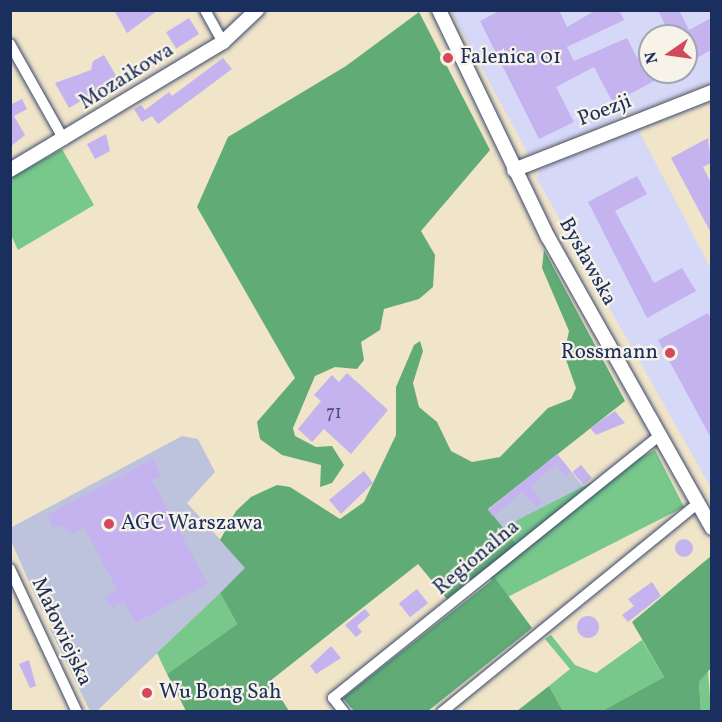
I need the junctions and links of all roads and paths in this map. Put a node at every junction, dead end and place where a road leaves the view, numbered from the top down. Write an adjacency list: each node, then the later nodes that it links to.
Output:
1 (205, 10): 4 (street)
2 (257, 10): 4 (street, Mozaikowa)
3 (439, 10): 9 (street, Bysławska)
4 (223, 42): 7 (street, Mozaikowa)
5 (10, 44): 7 (street)
6 (711, 92): 9 (street, Poezji)
7 (64, 140): 8 (street, Mozaikowa)
8 (10, 170)
9 (514, 170): 10 (street, Bysławska)
10 (659, 436): 11 (street, Bysławska); 15 (street, Regionalna)
11 (697, 504): 12 (street, Bysławska); 16 (street)
12 (711, 528)
13 (10, 569): 14 (street, Małowiejska)
14 (77, 711)
15 (344, 711)
16 (442, 711)

